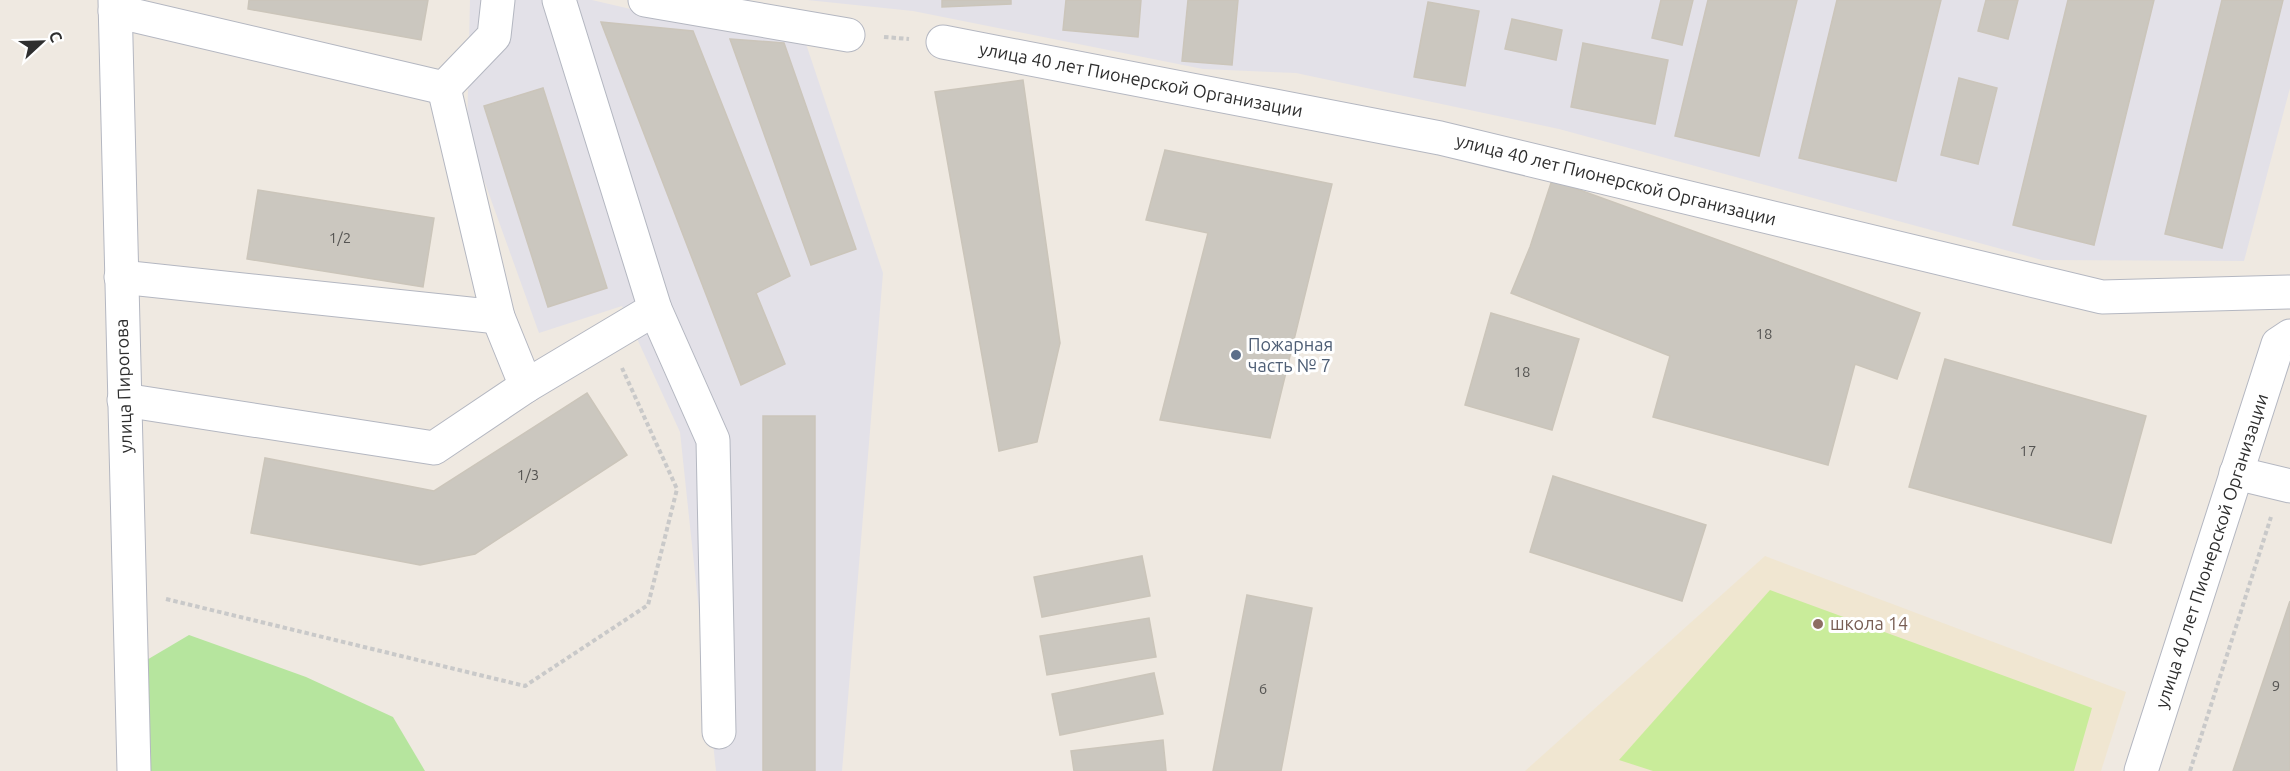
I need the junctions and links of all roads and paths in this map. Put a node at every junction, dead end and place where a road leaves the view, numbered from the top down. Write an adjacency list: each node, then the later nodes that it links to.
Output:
1 (498, 0): 7 (street)
2 (559, 0): 10 (street)
3 (645, 0): 5 (street)
4 (115, 5): 7 (street); 8 (street, улица Пирогова)
5 (848, 35): 6 (path)
6 (943, 42): 9 (street, улица 40 лет Пионерской Организации)
7 (444, 87): 11 (street)
8 (121, 277): 11 (street); 15 (street, улица Пирогова)
9 (2290, 292)
10 (655, 309): 13 (street); 19 (street)
11 (498, 317): 14 (street)
12 (2290, 336): 16 (street, улица 40 лет Пионерской Организации)
13 (608, 338): 14 (street); 18 (path)
14 (526, 386): 15 (street)
15 (124, 400): 18 (street, улица Пирогова)
16 (2236, 473): 17 (street); 21 (street, улица 40 лет Пионерской Организации)
17 (2286, 485): 22 (path)
18 (129, 590): 20 (street, улица Пирогова)
19 (719, 732)
20 (134, 771)
21 (2141, 771)
22 (2190, 771)

